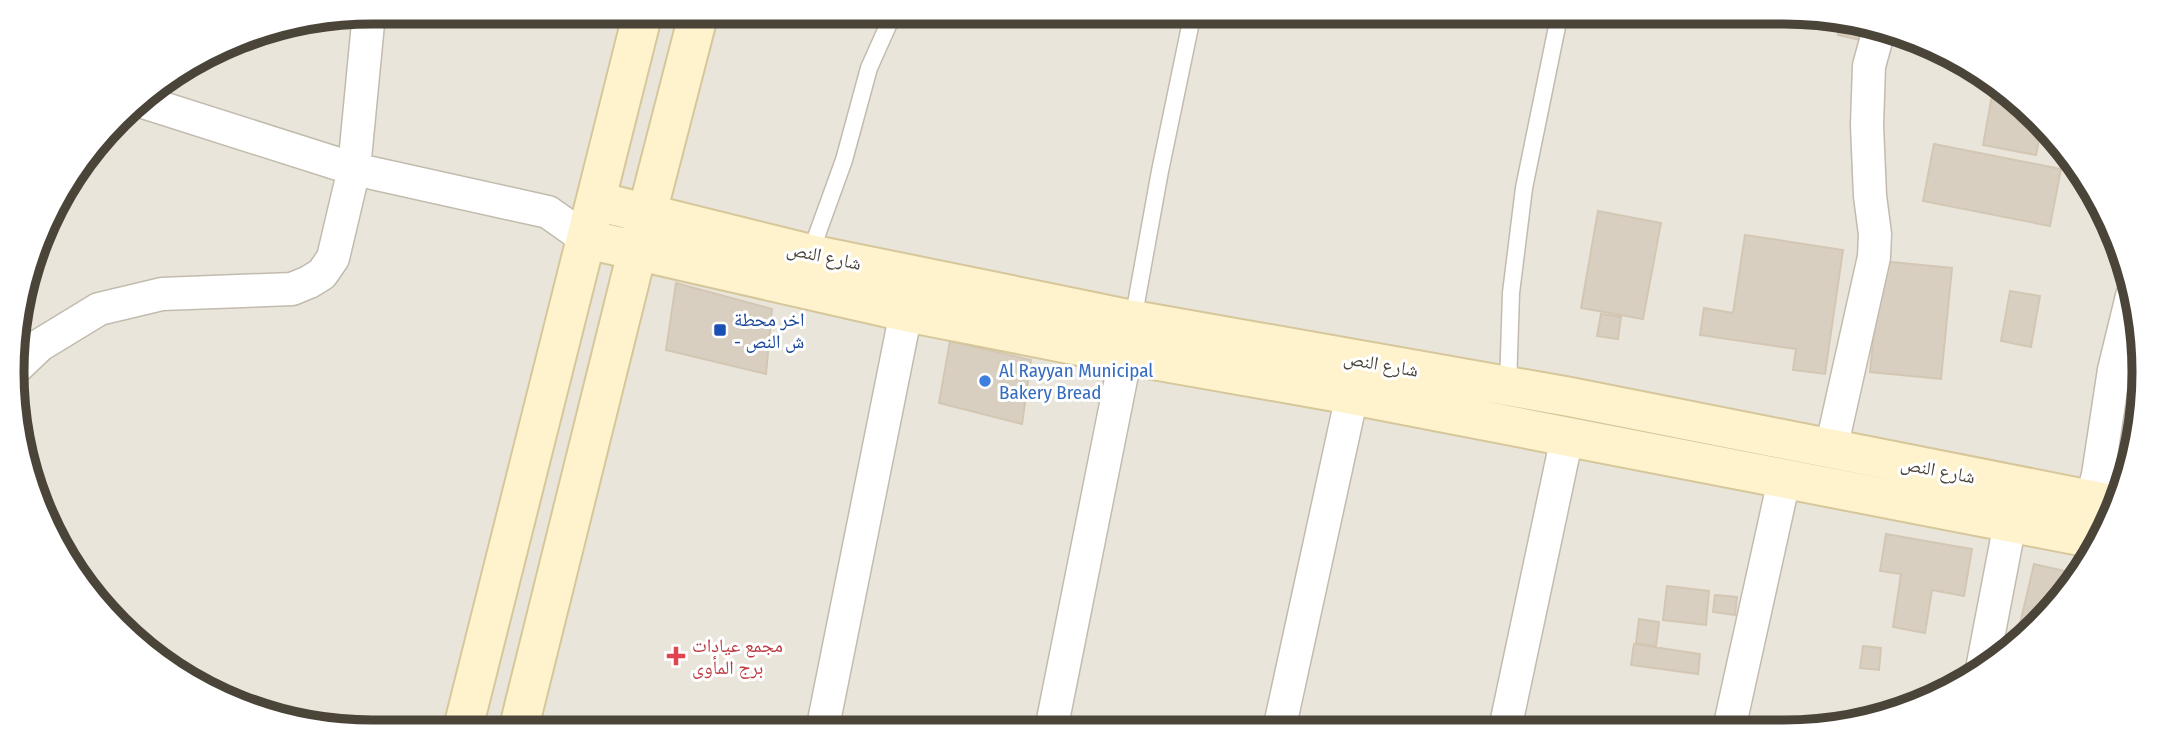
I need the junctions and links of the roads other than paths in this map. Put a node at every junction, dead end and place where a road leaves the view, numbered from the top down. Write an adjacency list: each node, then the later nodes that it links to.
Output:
1 (368, 24): 9 (street)
2 (640, 24): 10 (main road)
3 (696, 24): 12 (main road)
4 (889, 24): 15 (lane)
5 (1191, 24): 18 (lane)
6 (1558, 24): 20 (lane)
7 (1877, 37): 23 (street)
8 (151, 104): 9 (street)
9 (355, 169): 11 (street); 19 (street)
10 (596, 201): 11 (street); 12 (main road, شارع النص); 13 (main road)
11 (548, 212): 13 (street)
12 (647, 214): 14 (main road); 15 (main road, شارع النص)
13 (586, 239): 14 (main road, شارع النص); 29 (main road)
14 (637, 252): 16 (main road, شارع النص); 30 (main road)
15 (810, 254): 18 (main road, شارع النص)
16 (906, 312): 18 (main road, شارع النص); 31 (street)
17 (2128, 314): 25 (street)
18 (1129, 337): 20 (main road, شارع النص); 21 (main road, شارع النص); 32 (street)
19 (25, 360)
20 (1508, 386): 23 (main road, شارع النص)
21 (1352, 395): 22 (main road, شارع النص); 33 (street)
22 (1567, 437): 24 (main road, شارع النص); 34 (street)
23 (1831, 449): 25 (main road, شارع النص)
24 (1784, 480): 26 (main road, شارع النص); 35 (street)
25 (2104, 503)
26 (2010, 523): 27 (main road, شارع النص); 28 (street)
27 (2090, 538)
28 (1984, 657)
29 (465, 720)
30 (521, 720)
31 (824, 720)
32 (1053, 720)
33 (1281, 720)
34 (1506, 720)
35 (1731, 720)

